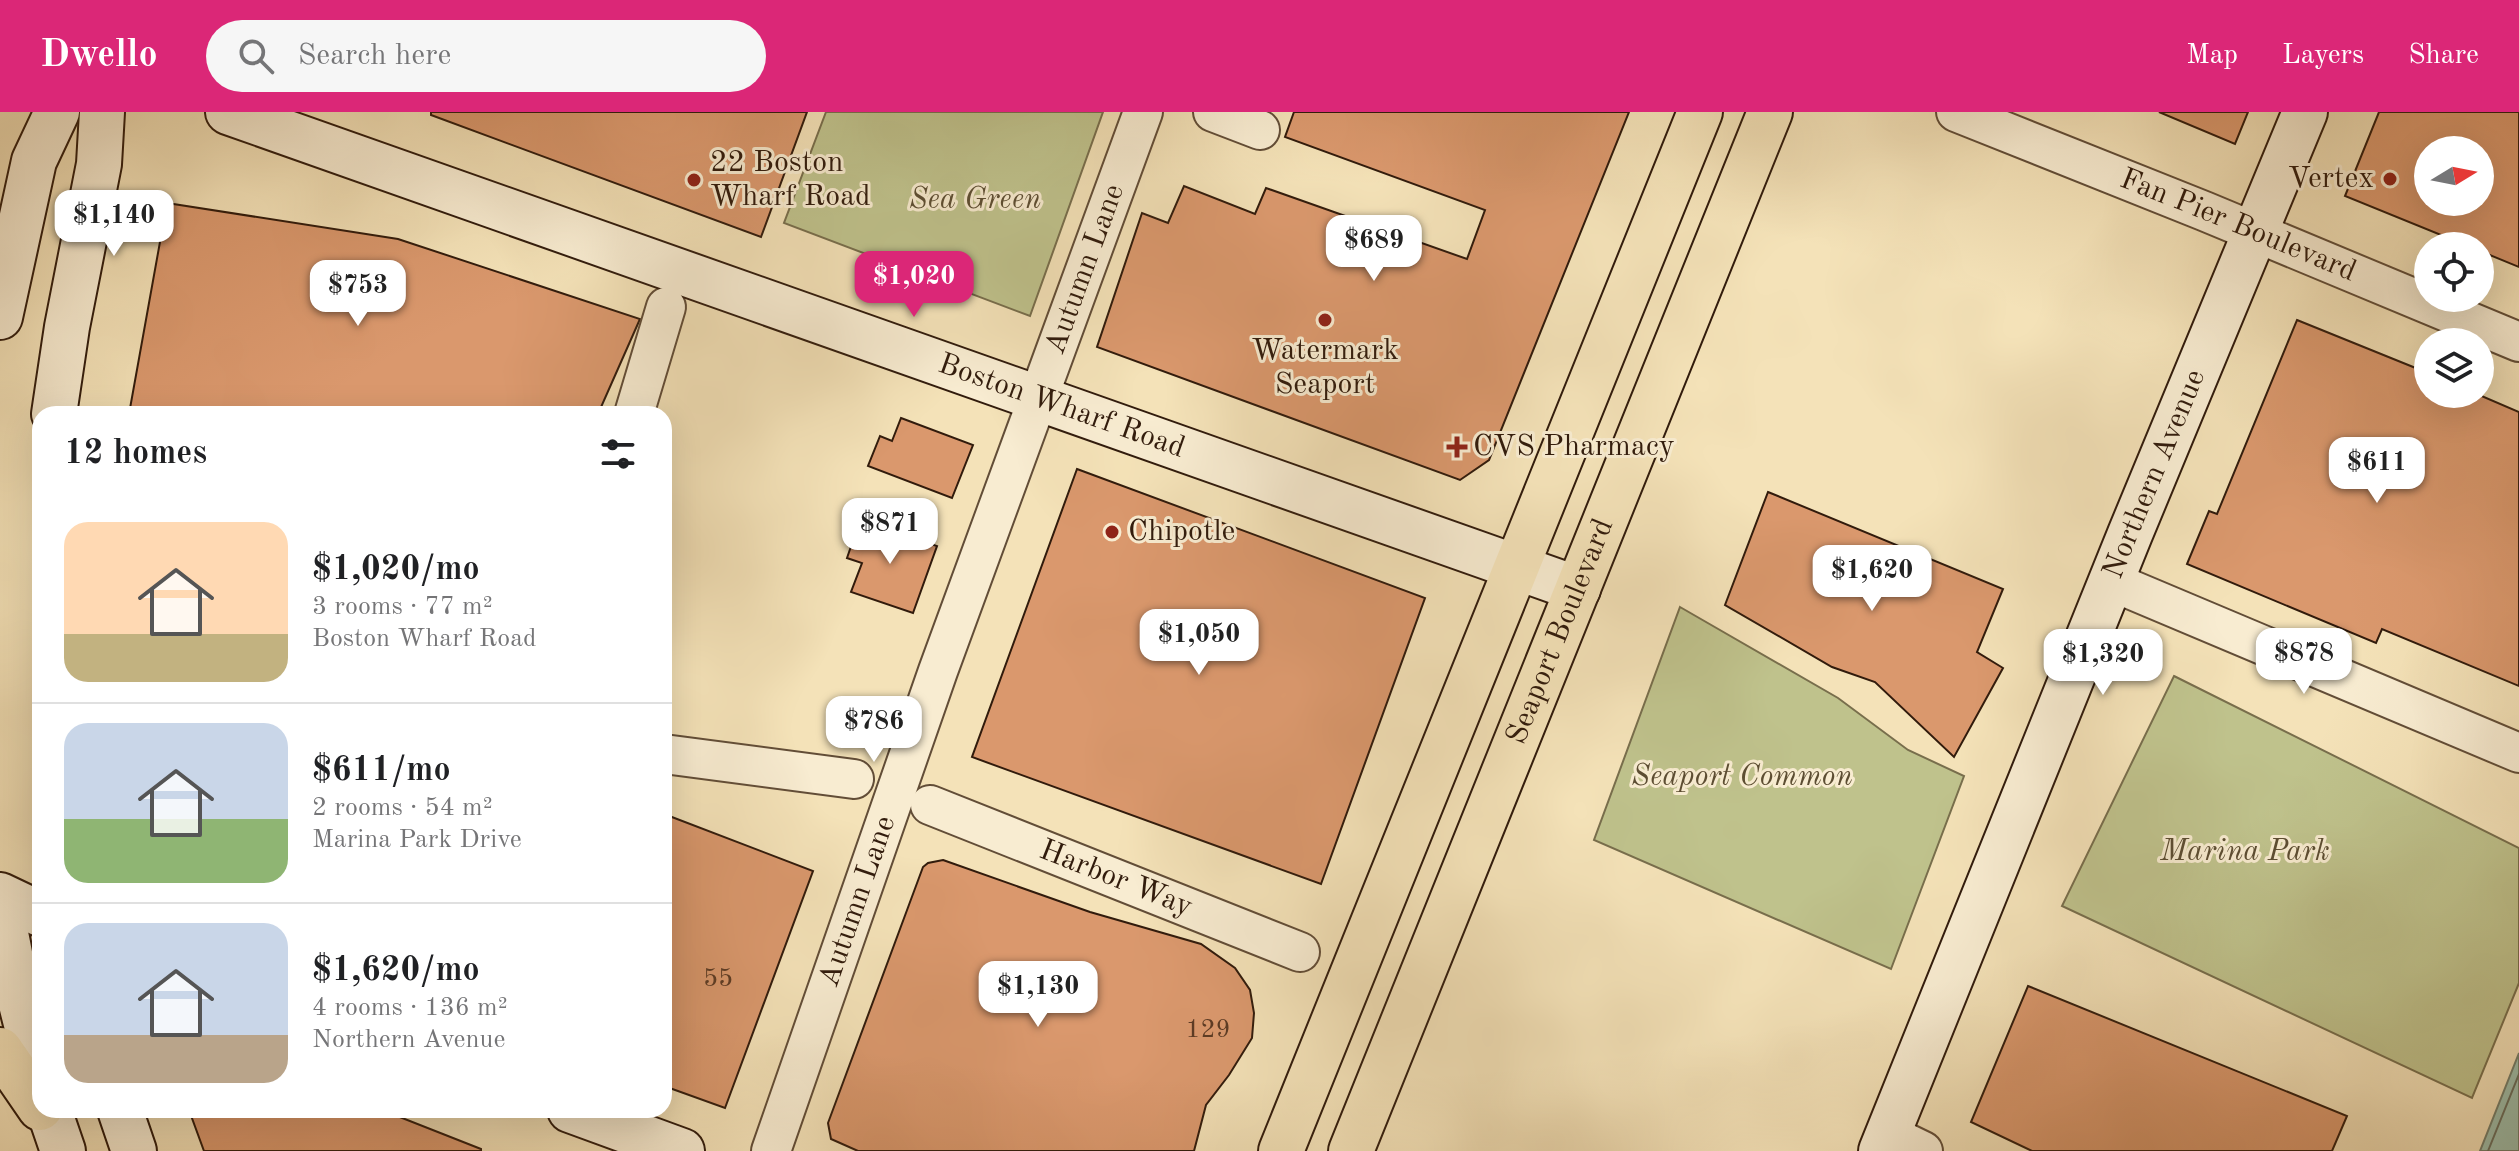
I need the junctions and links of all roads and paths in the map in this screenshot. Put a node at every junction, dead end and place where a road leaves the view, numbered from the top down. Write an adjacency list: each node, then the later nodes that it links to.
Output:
1 (57, 112): 13 (street)
2 (102, 112): 16 (street)
3 (228, 112): 15 (street, Boston Wharf Road)
4 (1143, 112): 15 (street, Autumn Lane)
5 (1213, 112): 10 (street)
6 (1700, 112): 18 (main road)
7 (1770, 112): 20 (main road, Seaport Boulevard)
8 (1956, 112): 11 (street, Fan Pier Boulevard)
9 (2305, 112): 11 (street, Northern Avenue)
10 (1260, 130)
11 (2255, 233): 14 (street, Fan Pier Boulevard); 19 (street, Northern Avenue)
12 (666, 307): 17 (street)
13 (0, 317)
14 (2519, 342)
15 (1037, 398): 18 (street, Boston Wharf Road); 37 (street, Autumn Lane)
16 (55, 406)
17 (636, 406)
18 (1516, 567): 20 (street, Boston Wharf Road); 38 (main road)
19 (2113, 582): 21 (street); 34 (street, Northern Avenue)
20 (1578, 589): 39 (main road, Seaport Boulevard)
21 (2519, 753)
22 (672, 755): 23 (street)
23 (854, 779)
24 (930, 805): 28 (street, Harbor Way)
25 (0, 895): 27 (street)
26 (0, 903): 29 (street)
27 (32, 910)
28 (1300, 952)
29 (32, 1047)
30 (0, 1050): 31 (main road)
31 (32, 1096)
32 (123, 1118): 35 (street)
33 (592, 1118): 36 (street)
34 (1897, 1145)
35 (134, 1151)
36 (682, 1151)
37 (771, 1151)
38 (1281, 1151)
39 (1351, 1151)

